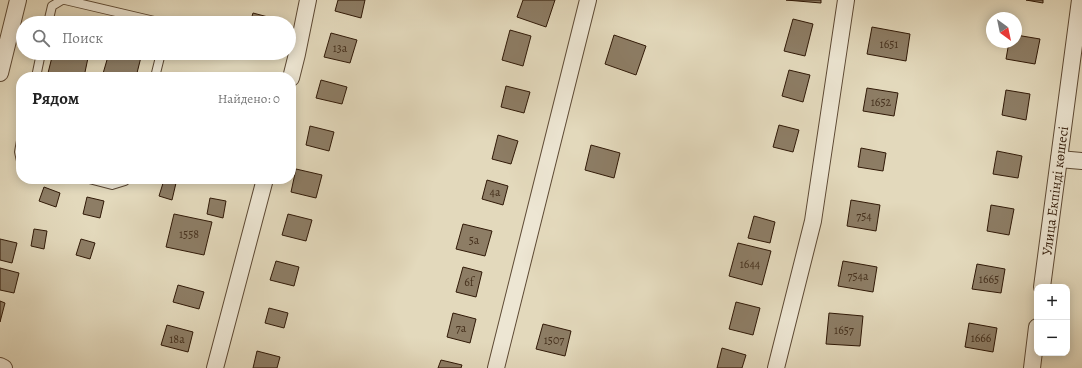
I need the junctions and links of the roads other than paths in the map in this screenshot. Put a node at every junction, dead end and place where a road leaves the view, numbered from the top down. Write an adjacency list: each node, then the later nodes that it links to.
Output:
1 (18, 0): 16 (street)
2 (63, 0): 7 (lane); 8 (lane)
3 (308, 0): 9 (street)
4 (588, 0): 25 (street)
5 (846, 0): 26 (street)
6 (1080, 0): 17 (street, Улица Екпінді көшесі)
7 (50, 16)
8 (133, 16)
9 (296, 42)
10 (40, 60): 13 (lane)
11 (159, 60): 14 (lane)
12 (292, 60): 15 (street)
13 (37, 72)
14 (156, 72)
15 (291, 72)
16 (0, 73)
17 (1059, 159): 18 (street); 20 (street, Улица Екпінді көшесі)
18 (1082, 161)
19 (264, 184): 24 (street)
20 (1042, 284)
21 (1034, 352): 27 (street)
22 (0, 366): 23 (street)
23 (4, 368)
24 (215, 368)
25 (496, 368)
26 (776, 368)
27 (1032, 368)

